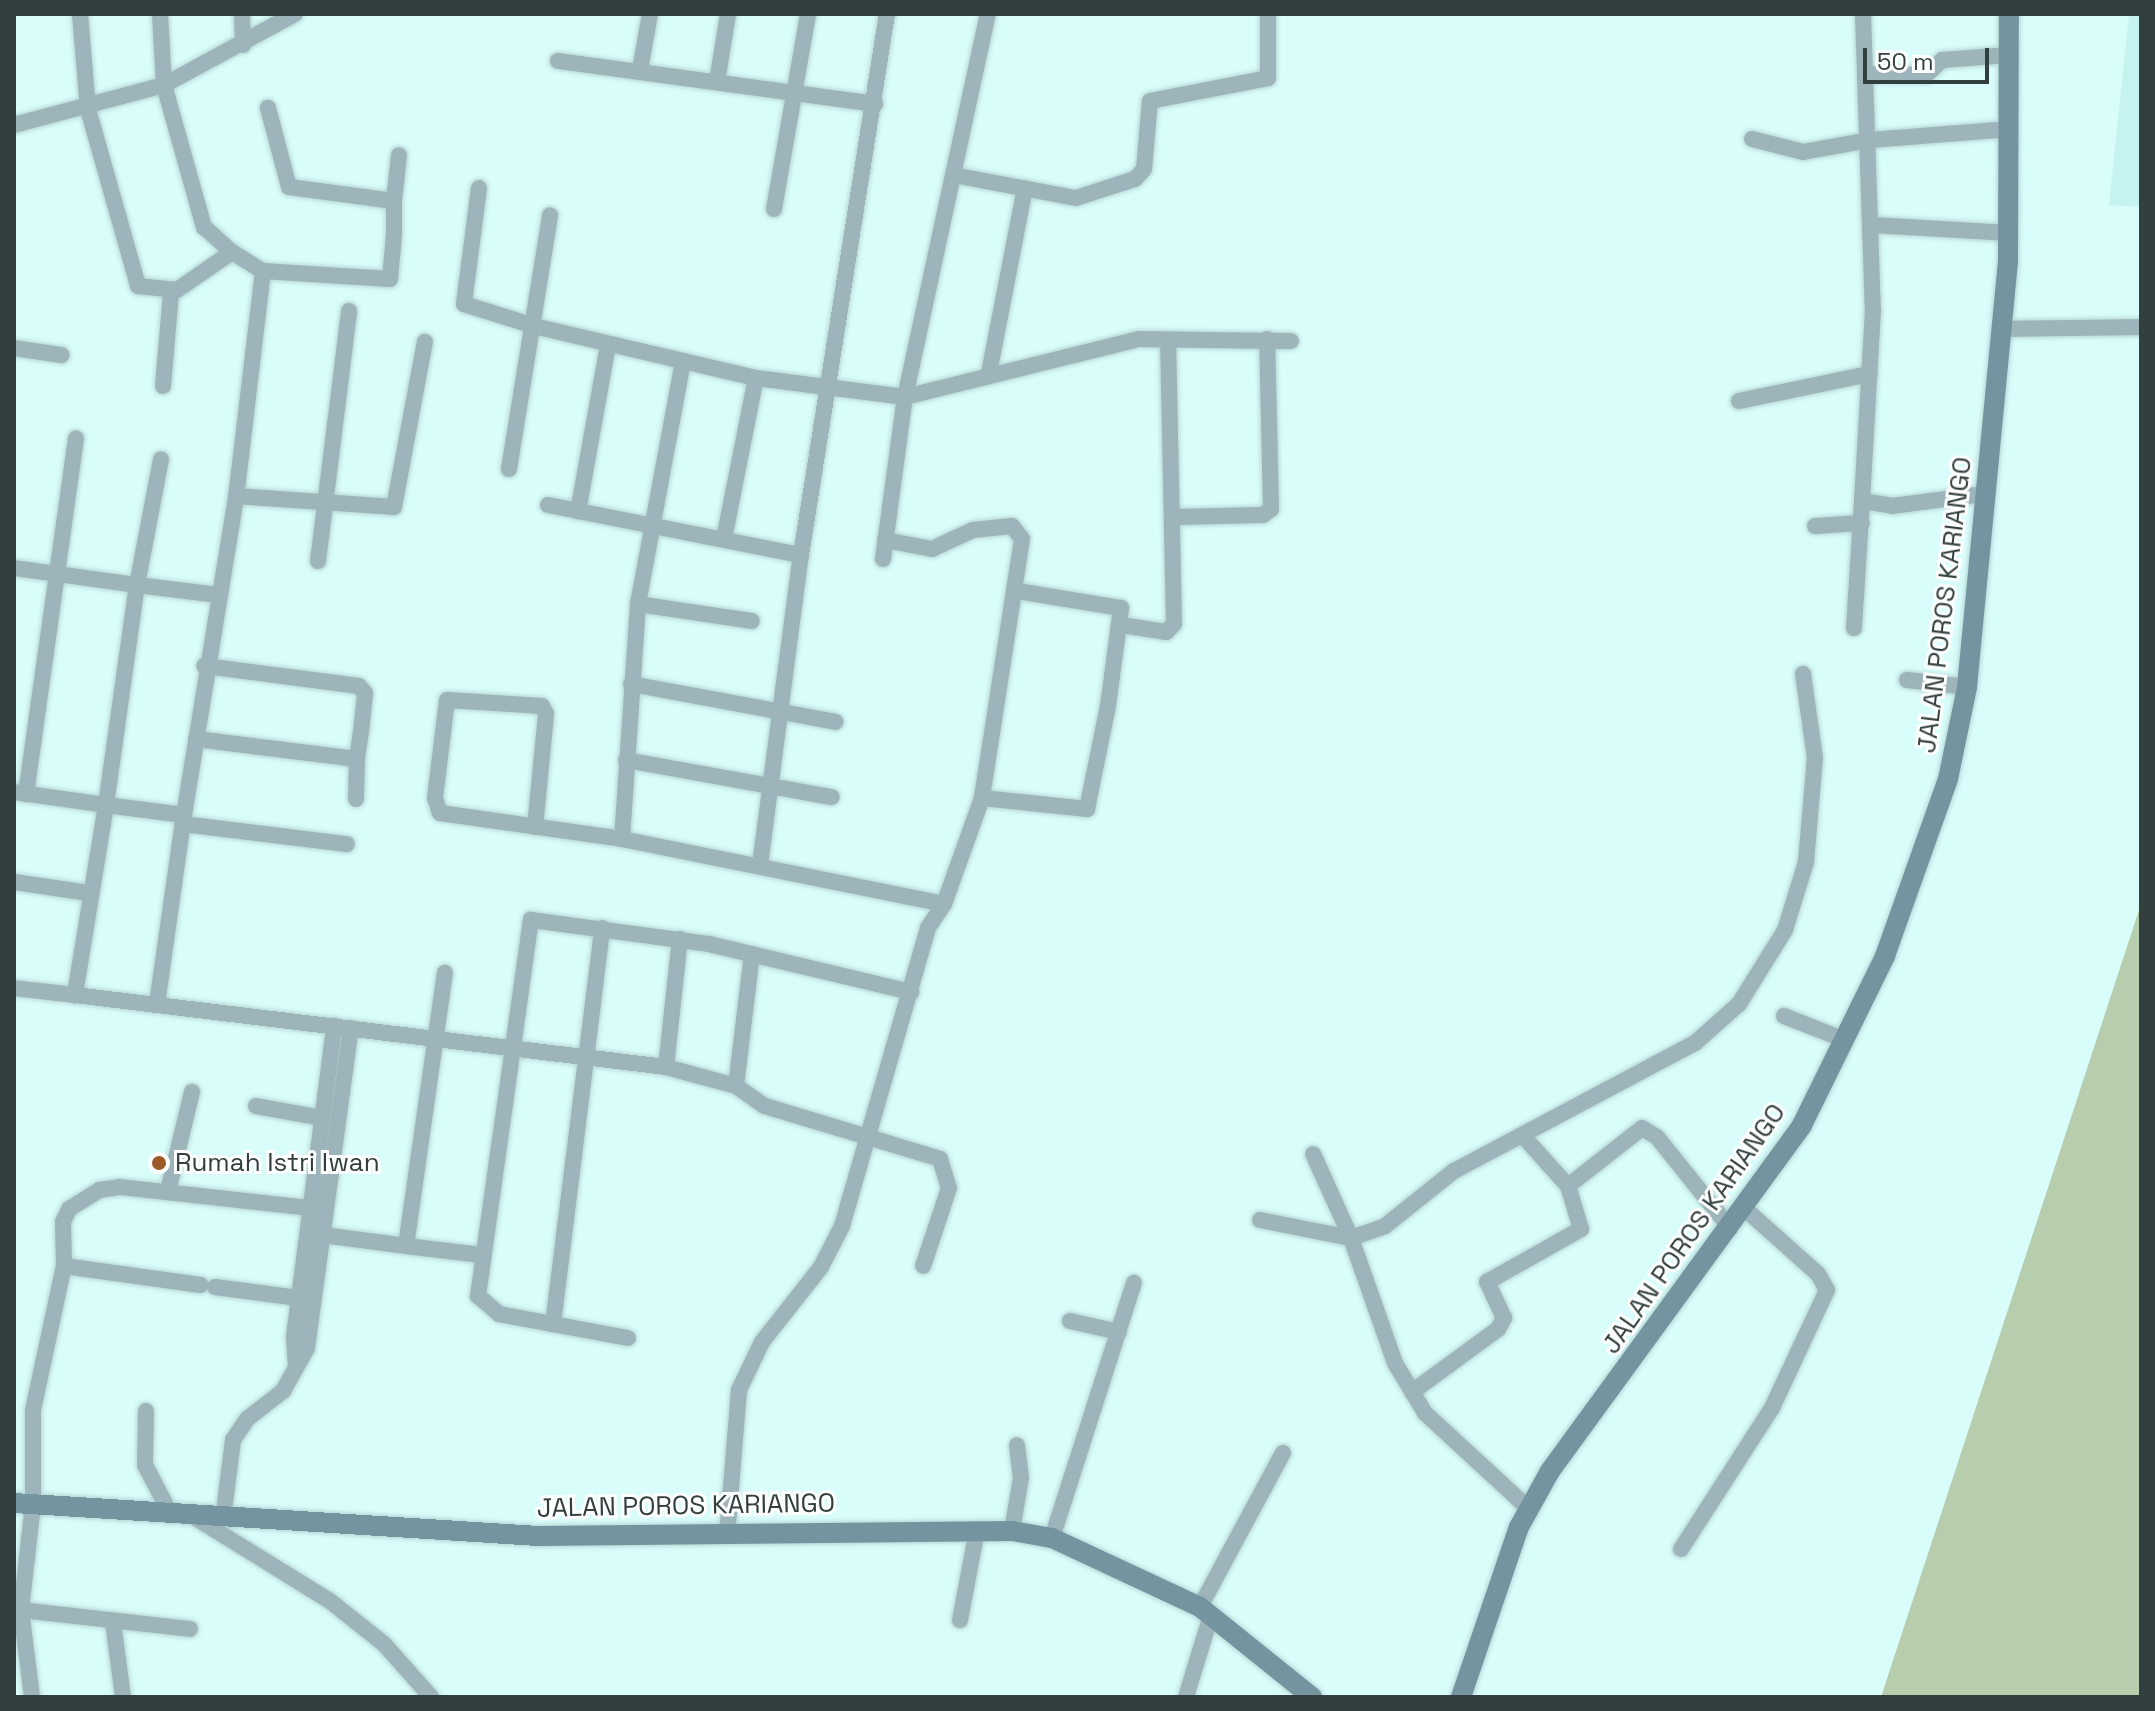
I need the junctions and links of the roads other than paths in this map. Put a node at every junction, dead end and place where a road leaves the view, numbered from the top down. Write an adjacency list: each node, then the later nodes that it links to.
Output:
1 (80, 14): 23 (street)
2 (160, 14): 19 (street)
3 (242, 14): 13 (street)
4 (295, 14): 13 (street)
5 (650, 14): 16 (street)
6 (728, 14): 18 (street)
7 (808, 14): 20 (street)
8 (887, 14): 21 (street)
9 (988, 14): 29 (street)
10 (1268, 14): 31 (street)
11 (1863, 14): 17 (street)
12 (2009, 14): 14 (main road, JALAN POROS KARIANGO)
13 (243, 45): 19 (street)
14 (2009, 55): 17 (street); 25 (main road, JALAN POROS KARIANGO)
15 (558, 61): 16 (street)
16 (640, 70): 18 (street)
17 (1865, 74): 27 (street)
18 (717, 82): 20 (street)
19 (164, 85): 23 (street); 37 (street)
20 (795, 92): 21 (street); 33 (street)
21 (875, 104): 56 (street)
22 (268, 108): 32 (street)
23 (88, 109): 24 (street); 39 (street)
24 (14, 125)
25 (2011, 129): 27 (street); 36 (main road, JALAN POROS KARIANGO)
26 (1752, 139): 27 (street)
27 (1870, 140): 35 (street)
28 (399, 155): 32 (street)
29 (953, 175): 31 (street); 57 (street)
30 (479, 188): 41 (street)
31 (1025, 188): 52 (street)
32 (394, 201): 38 (street)
33 (774, 209)
34 (550, 215): 41 (street)
35 (1872, 225): 36 (street); 53 (street)
36 (2010, 233): 43 (main road, JALAN POROS KARIANGO)
37 (232, 252): 38 (street); 39 (street)
38 (263, 271): 63 (street)
39 (171, 292): 55 (street)
40 (349, 311): 65 (street)
41 (534, 326): 48 (street); 61 (street)
42 (2141, 327): 43 (street)
43 (2001, 329): 62 (main road, JALAN POROS KARIANGO)
44 (1267, 339): 45 (street); 46 (street); 68 (street)
45 (1168, 340): 52 (street); 68 (street)
46 (1291, 341)
47 (425, 342): 65 (street)
48 (608, 345): 51 (street); 67 (street)
49 (14, 348): 50 (street)
50 (61, 355)
51 (683, 361): 54 (street); 70 (street)
52 (989, 373): 57 (street)
53 (1869, 374): 58 (street); 64 (street)
54 (756, 378): 56 (street); 72 (street)
55 (163, 386)
56 (830, 388): 57 (street); 74 (street)
57 (905, 397): 73 (street)
58 (1739, 401)
59 (76, 439): 78 (street)
60 (161, 459): 79 (street)
61 (509, 469)
62 (1985, 494): 64 (street); 90 (main road, JALAN POROS KARIANGO)
63 (236, 496): 65 (street); 81 (street)
64 (1862, 501): 69 (street)
65 (322, 503): 76 (street)
66 (548, 505): 67 (street)
67 (578, 511): 70 (street)
68 (1175, 517): 84 (street)
69 (1862, 523): 71 (street); 85 (street)
70 (652, 524): 72 (street); 82 (street)
71 (1815, 526)
72 (724, 539): 74 (street)
73 (885, 540): 75 (street); 80 (street)
74 (801, 555): 91 (street)
75 (883, 559)
76 (318, 561)
77 (14, 568): 78 (street)
78 (56, 574): 79 (street); 97 (street)
79 (137, 585): 81 (street); 101 (street)
80 (1017, 591): 84 (street); 99 (street)
81 (218, 595): 86 (street)
82 (638, 604): 83 (street); 89 (street)
83 (752, 621)
84 (1122, 625): 99 (street)
85 (1854, 628)
86 (204, 666): 93 (street); 94 (street)
87 (1803, 674): 131 (street)
88 (1907, 680): 90 (street)
89 (631, 684): 91 (street); 95 (street)
90 (1967, 687): 122 (main road, JALAN POROS KARIANGO)
91 (782, 714): 92 (street); 96 (street)
92 (836, 722)
93 (196, 739): 94 (street); 102 (street)
94 (357, 759): 100 (street)
95 (626, 760): 96 (street); 104 (street)
96 (771, 785): 98 (street); 106 (street)
97 (20, 793): 101 (street)
98 (832, 797)
99 (982, 798): 109 (street)
100 (356, 799)
101 (106, 805): 102 (street); 108 (street)
102 (184, 819): 105 (street); 117 (street)
103 (535, 827): 103 (street); 104 (street)
104 (622, 839): 106 (street)
105 (347, 844)
106 (760, 865): 109 (street)
107 (14, 882): 108 (street)
108 (89, 893): 116 (street)
109 (944, 904): 115 (street)
110 (602, 928): 111 (street); 123 (street); 124 (street)
111 (680, 939): 112 (street); 125 (street)
112 (752, 954): 115 (street); 126 (street)
113 (445, 973): 121 (street)
114 (14, 988): 116 (street)
115 (911, 992): 130 (street)
116 (75, 995): 117 (street)
117 (157, 1004): 119 (street)
118 (1784, 1016): 122 (street)
119 (334, 1026): 120 (street); 129 (street)
120 (351, 1028): 121 (street); 139 (street)
121 (435, 1038): 123 (street); 141 (street)
122 (1845, 1040): 136 (main road, JALAN POROS KARIANGO)
123 (509, 1047): 124 (street); 142 (street)
124 (586, 1058): 125 (street); 148 (street)
125 (666, 1067): 126 (street)
126 (736, 1086): 130 (street)
127 (192, 1092): 134 (street)
128 (256, 1106): 129 (street)
129 (322, 1118): 135 (street)
130 (872, 1134): 144 (street); 163 (street)
131 (1523, 1136): 133 (street); 140 (street)
132 (1313, 1154): 140 (street)
133 (1568, 1186): 138 (street); 152 (street)
134 (168, 1191): 135 (street); 143 (street)
135 (310, 1208): 146 (street)
136 (1745, 1209): 138 (main road, JALAN POROS KARIANGO); 165 (street)
137 (1260, 1220): 140 (street)
138 (1730, 1228): 157 (main road, JALAN POROS KARIANGO)
139 (323, 1235): 141 (street); 151 (street)
140 (1351, 1238): 152 (street)
141 (406, 1246): 142 (street)
142 (481, 1255): 148 (street)
143 (64, 1266): 146 (street); 156 (street)
144 (923, 1266)
145 (1134, 1283): 149 (street)
146 (298, 1298): 151 (street)
147 (1070, 1321): 149 (street)
148 (553, 1324): 150 (street)
149 (1119, 1332): 164 (street)
150 (628, 1338)
151 (296, 1367): 160 (street)
152 (1412, 1392): 157 (street)
153 (146, 1411): 158 (street)
154 (1017, 1445): 162 (street)
155 (1283, 1453): 167 (street)
156 (23, 1503): 158 (main road, JALAN POROS KARIANGO); 166 (street)
157 (1528, 1508): 176 (main road, JALAN POROS KARIANGO)
158 (171, 1515): 159 (main road, JALAN POROS KARIANGO)
159 (194, 1517): 160 (main road, JALAN POROS KARIANGO); 173 (street)
160 (223, 1519): 163 (main road, JALAN POROS KARIANGO)
161 (977, 1530): 162 (main road, JALAN POROS KARIANGO); 163 (main road, JALAN POROS KARIANGO); 168 (street)
162 (1012, 1531): 164 (main road, JALAN POROS KARIANGO)
163 (727, 1536)
164 (1052, 1538): 167 (main road, JALAN POROS KARIANGO)
165 (1681, 1549)
166 (21, 1610): 169 (street); 171 (street)
167 (1206, 1611): 174 (street); 175 (main road, JALAN POROS KARIANGO)
168 (960, 1620)
169 (113, 1622): 170 (street); 172 (street)
170 (190, 1629)
171 (32, 1697)
172 (123, 1697)
173 (431, 1697)
174 (1186, 1697)
175 (1312, 1697)
176 (1461, 1697)

